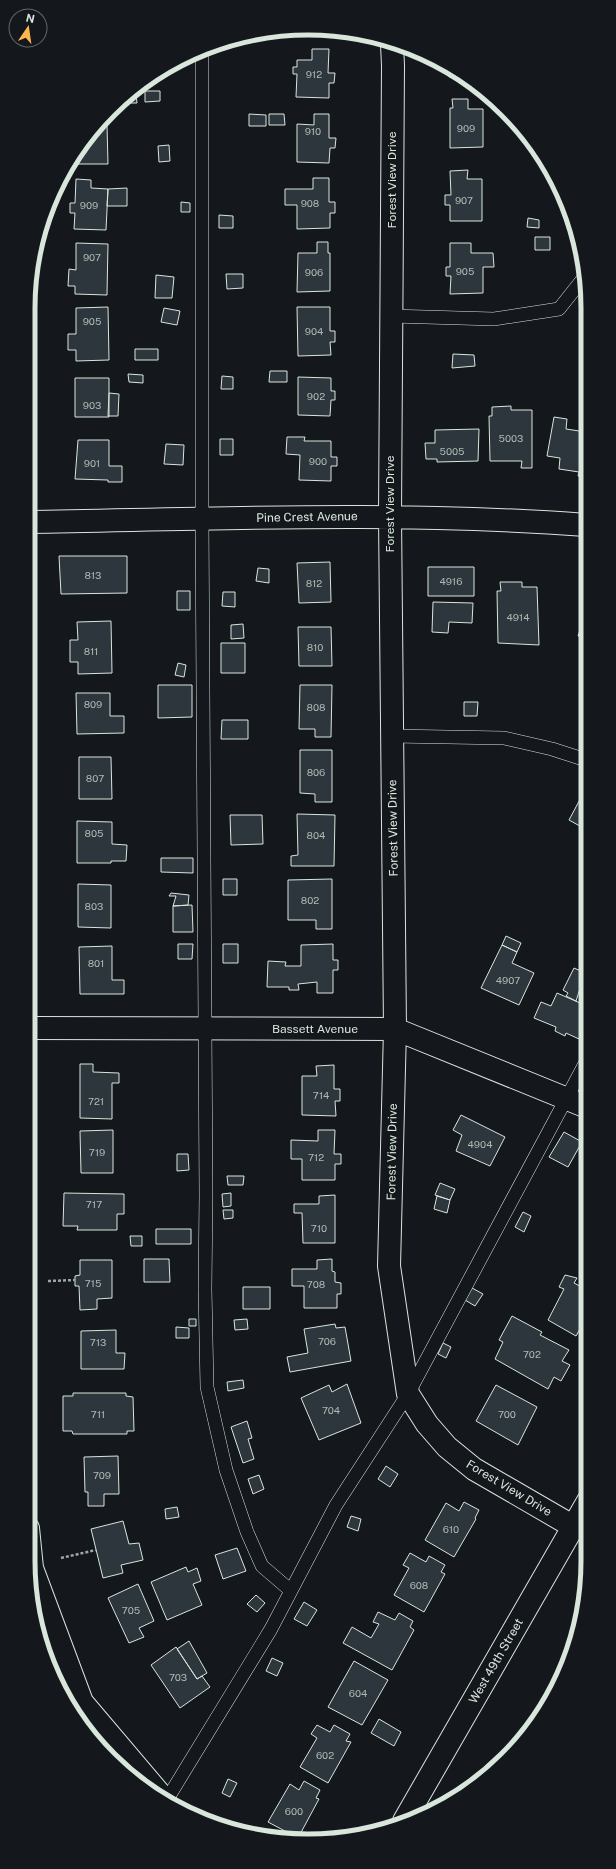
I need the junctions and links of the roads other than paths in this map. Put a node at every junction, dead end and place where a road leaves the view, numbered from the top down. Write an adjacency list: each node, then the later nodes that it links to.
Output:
1 (392, 48): 4 (street, Forest View Drive)
2 (202, 57): 6 (lane)
3 (580, 283): 4 (lane)
4 (391, 316): 5 (street, Forest View Drive)
5 (390, 516): 6 (street, Pine Crest Avenue); 8 (street, Pine Crest Avenue); 9 (street, Forest View Drive)
6 (202, 519): 7 (street, Pine Crest Avenue); 12 (lane)
7 (35, 522)
8 (581, 525)
9 (392, 736): 10 (lane); 13 (street, Forest View Drive)
10 (581, 758)
11 (35, 1028): 12 (street, Bassett Avenue)
12 (205, 1029): 13 (street, Bassett Avenue); 21 (lane)
13 (395, 1029): 15 (street, Bassett Avenue); 17 (street, Forest View Drive)
14 (581, 1071): 15 (lane)
15 (566, 1097): 16 (street, Bassett Avenue); 17 (lane)
16 (581, 1104)
17 (408, 1394): 19 (street, Forest View Drive); 21 (lane)
18 (581, 1514): 19 (street, West 49th Street)
19 (574, 1527): 24 (street, West 49th Street)
20 (36, 1579): 22 (street)
21 (290, 1590): 23 (lane)
22 (153, 1786)
23 (168, 1795)
24 (407, 1815)

